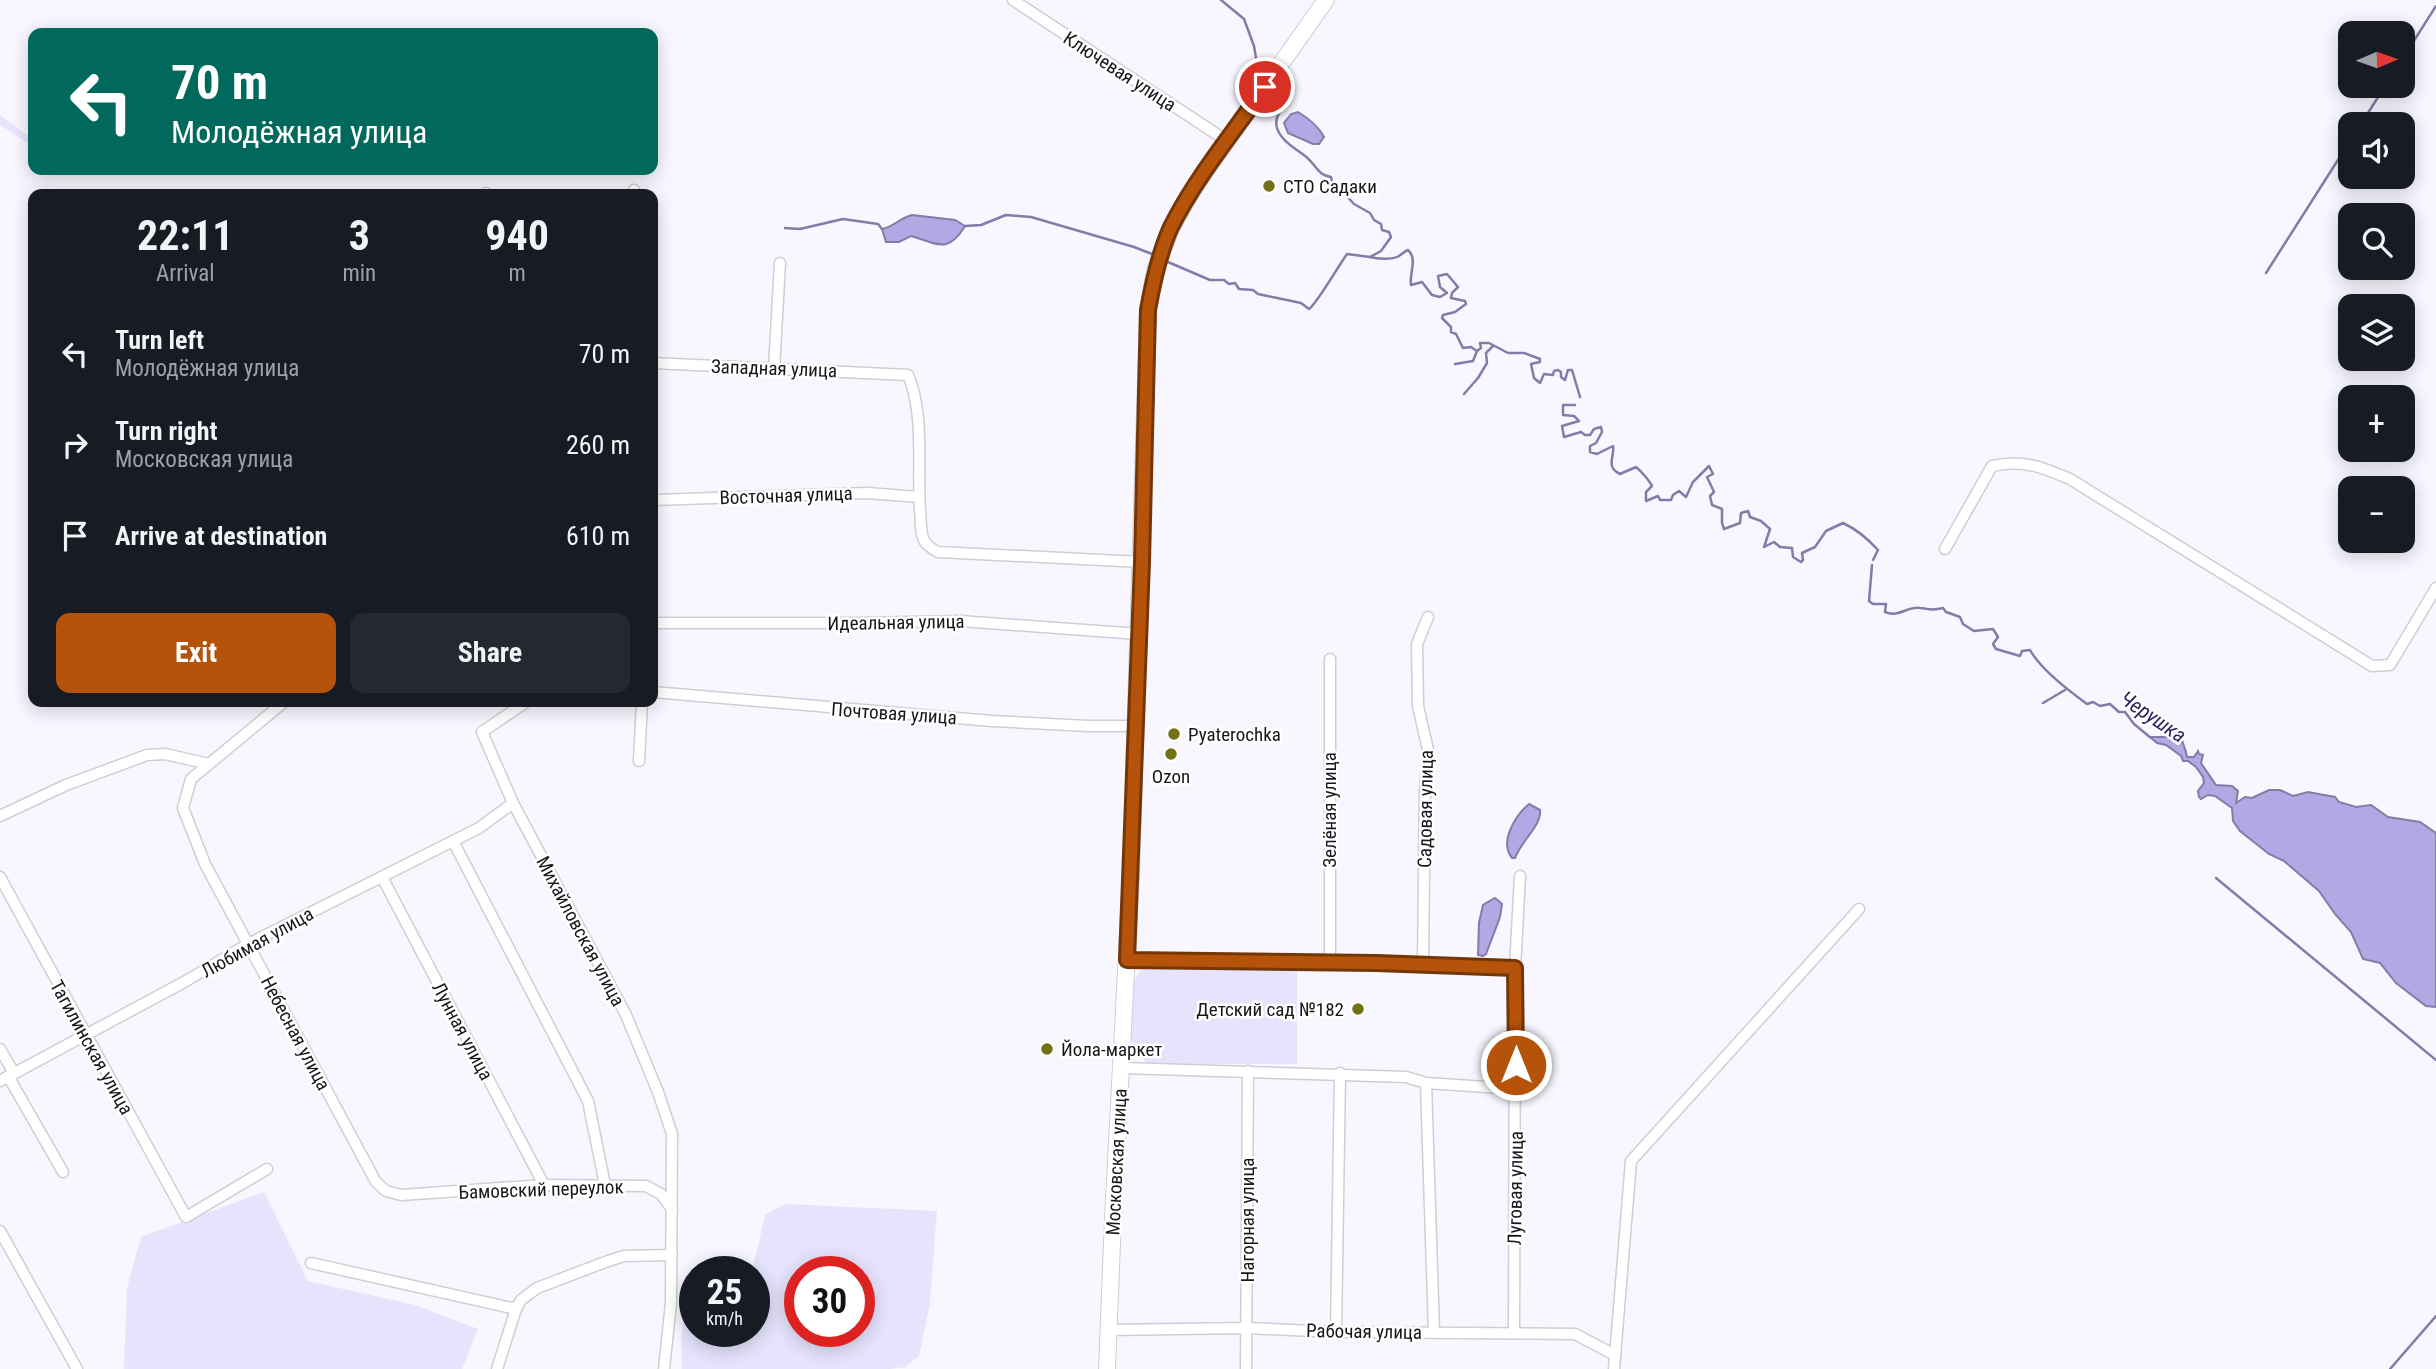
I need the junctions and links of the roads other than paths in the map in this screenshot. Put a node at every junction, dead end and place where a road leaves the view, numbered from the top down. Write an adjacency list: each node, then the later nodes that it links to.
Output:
1 (1326, 0): 3 (main road, Московская улица)
2 (1013, 1): 3 (street, Ключевая улица)
3 (1227, 141): 10 (main road, Московская улица)
4 (780, 263): 6 (street)
5 (658, 363): 6 (street, Западная улица)
6 (774, 369): 7 (street, Западная улица)
7 (919, 497): 8 (street, Восточная улица); 10 (street)
8 (658, 500)
9 (1945, 548): 11 (street)
10 (1142, 562): 14 (main road, Московская улица)
11 (2436, 588)
12 (1428, 617): 33 (street, Садовая улица)
13 (658, 623): 14 (street, Идеальная улица)
14 (1139, 634): 20 (main road, Московская улица)
15 (1330, 659): 32 (street, Зелёная улица)
16 (658, 692): 20 (street, Почтовая улица)
17 (278, 707): 22 (street)
18 (519, 707): 23 (street, Михайловская улица)
19 (642, 707): 21 (street)
20 (1136, 726): 31 (main road, Московская улица)
21 (639, 761)
22 (209, 764): 24 (street); 30 (street, Небесная улица)
23 (513, 803): 25 (street, Любимая улица); 48 (street, Михайловская улица)
24 (0, 816)
25 (453, 841): 28 (street, Любимая улица); 46 (street)
26 (1520, 876): 34 (street, Луговая улица)
27 (0, 877): 35 (street, Тагилинская улица)
28 (382, 877): 30 (street, Любимая улица); 45 (street, Лунная улица)
29 (1860, 909): 59 (street)
30 (248, 944): 35 (street, Любимая улица); 47 (street, Небесная улица)
31 (1127, 960): 32 (street); 37 (main road, Московская улица)
32 (1330, 962): 33 (street)
33 (1423, 964): 34 (street)
34 (1515, 968): 42 (street, Луговая улица)
35 (85, 1035): 40 (street, Любимая улица); 43 (street, Тагилинская улица)
36 (0, 1049): 40 (street)
37 (1122, 1068): 38 (street); 55 (main road, Московская улица)
38 (1248, 1071): 39 (street); 54 (street, Нагорная улица)
39 (1340, 1073): 41 (street); 56 (street)
40 (7, 1076): 44 (street)
41 (1426, 1083): 42 (street); 57 (street)
42 (1516, 1089): 58 (street, Луговая улица)
43 (267, 1169)
44 (63, 1172)
45 (544, 1185): 46 (street, Бамовский переулок); 47 (street, Бамовский переулок)
46 (606, 1185): 48 (street, Бамовский переулок)
47 (401, 1195)
48 (673, 1209): 51 (street)
49 (0, 1231): 50 (street)
50 (3, 1244): 60 (street)
51 (672, 1255): 53 (street); 62 (street)
52 (311, 1263): 53 (street)
53 (516, 1308): 61 (street)
54 (1247, 1328): 55 (street, Рабочая улица); 56 (street, Рабочая улица); 64 (street, Нагорная улица)
55 (1108, 1330): 63 (main road, Московская улица)
56 (1336, 1332): 57 (street, Рабочая улица)
57 (1434, 1332): 58 (street, Рабочая улица)
58 (1514, 1332): 59 (street, Рабочая улица)
59 (1615, 1355): 65 (street)
60 (73, 1368)
61 (497, 1369)
62 (664, 1369)
63 (1107, 1369)
64 (1247, 1369)
65 (1614, 1369)

